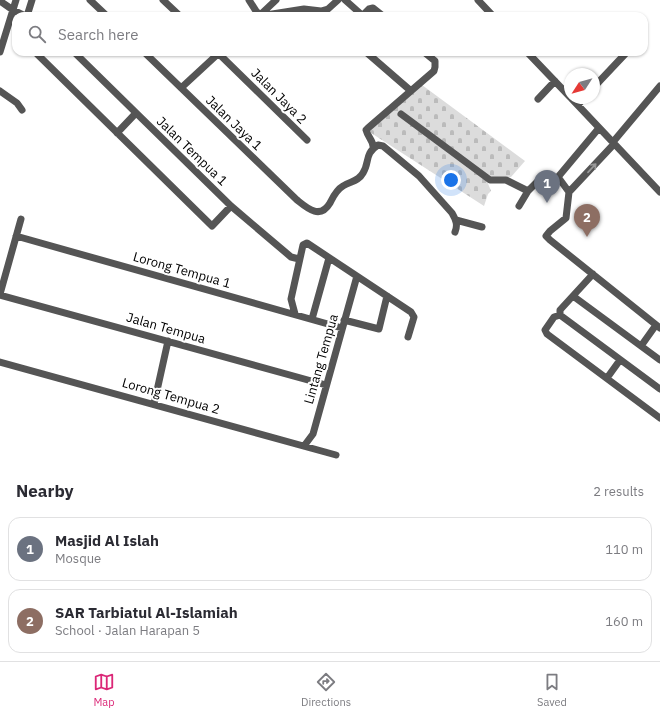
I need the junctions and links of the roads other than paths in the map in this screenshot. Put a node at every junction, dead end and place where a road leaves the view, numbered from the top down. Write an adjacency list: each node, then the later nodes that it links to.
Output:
1 (16, 0): 11 (street)
2 (32, 0): 13 (street)
3 (90, 0): 14 (street)
4 (163, 0): 15 (street)
5 (249, 0): 16 (street)
6 (276, 0): 17 (street)
7 (338, 0): 18 (street)
8 (346, 0): 19 (street)
9 (478, 0): 22 (street)
10 (0, 1): 11 (street)
11 (13, 10): 12 (street)
12 (17, 12)
13 (28, 12)
14 (103, 12)
15 (176, 12)
16 (257, 12)
17 (263, 12)
18 (285, 12)
19 (358, 12)
20 (366, 12): 21 (street)
21 (378, 12)
22 (489, 12)
23 (12, 13): 24 (street)
24 (0, 52)
25 (39, 56): 47 (street)
26 (78, 56): 44 (street, Jalan Tempua 1)
27 (148, 56): 37 (street, Jalan Jaya 1)
28 (214, 56): 37 (street)
29 (222, 56): 48 (street, Jalan Jaya 2)
30 (371, 56): 39 (street)
31 (429, 56): 39 (street)
32 (531, 56): 34 (street)
33 (623, 56): 35 (street)
34 (555, 81): 40 (street); 41 (street)
35 (600, 81)
36 (660, 86): 49 (street)
37 (181, 88): 50 (street, Jalan Jaya 1)
38 (0, 91): 43 (street)
39 (411, 91): 50 (street)
40 (564, 91)
41 (538, 99)
42 (578, 105): 46 (street)
43 (22, 110)
44 (136, 113): 47 (street); 55 (street, Jalan Tempua 1)
45 (401, 114): 52 (street)
46 (599, 128): 49 (street); 51 (street)
47 (117, 133): 55 (street)
48 (307, 140)
49 (614, 143): 53 (street, one-way to 49); 54 (street)
50 (373, 148): 58 (street)
51 (558, 177): 52 (street); 53 (street)
52 (528, 191): 56 (street)
53 (569, 192): 64 (street)
54 (660, 192)
55 (231, 206): 63 (street, Jalan Tempua 1)
56 (518, 206)
57 (21, 219): 61 (street)
58 (456, 220): 59 (street); 60 (street)
59 (482, 227)
60 (455, 232)
61 (16, 236): 66 (street); 69 (street, Lorong Tempua 1)
62 (329, 258): 63 (street); 65 (street); 71 (street)
63 (299, 259): 69 (street)
64 (593, 274): 68 (street); 73 (street)
65 (357, 276): 67 (street); 72 (street, Lintang Tempua)
66 (0, 294): 76 (street, Jalan Tempua)
67 (387, 296): 72 (street); 75 (street)
68 (573, 296): 70 (street); 77 (street)
69 (295, 314): 71 (street, Lorong Tempua 1)
70 (560, 315): 78 (street); 81 (street)
71 (312, 319): 74 (street, Lorong Tempua 1)
72 (344, 320): 74 (street, Lintang Tempua)
73 (658, 327): 77 (street)
74 (342, 328): 82 (street, Lintang Tempua)
75 (408, 337)
76 (168, 341): 82 (street, Jalan Tempua); 84 (street)
77 (641, 346): 79 (street)
78 (620, 360): 81 (street); 83 (street)
79 (660, 360)
80 (0, 362): 84 (street, Lorong Tempua 2)
81 (607, 378): 85 (street)
82 (326, 385): 86 (street, Lintang Tempua)
83 (660, 389)
84 (154, 404): 86 (street, Lorong Tempua 2)
85 (660, 418)
86 (304, 446): 87 (street, Lorong Tempua 2)
87 (336, 455)

